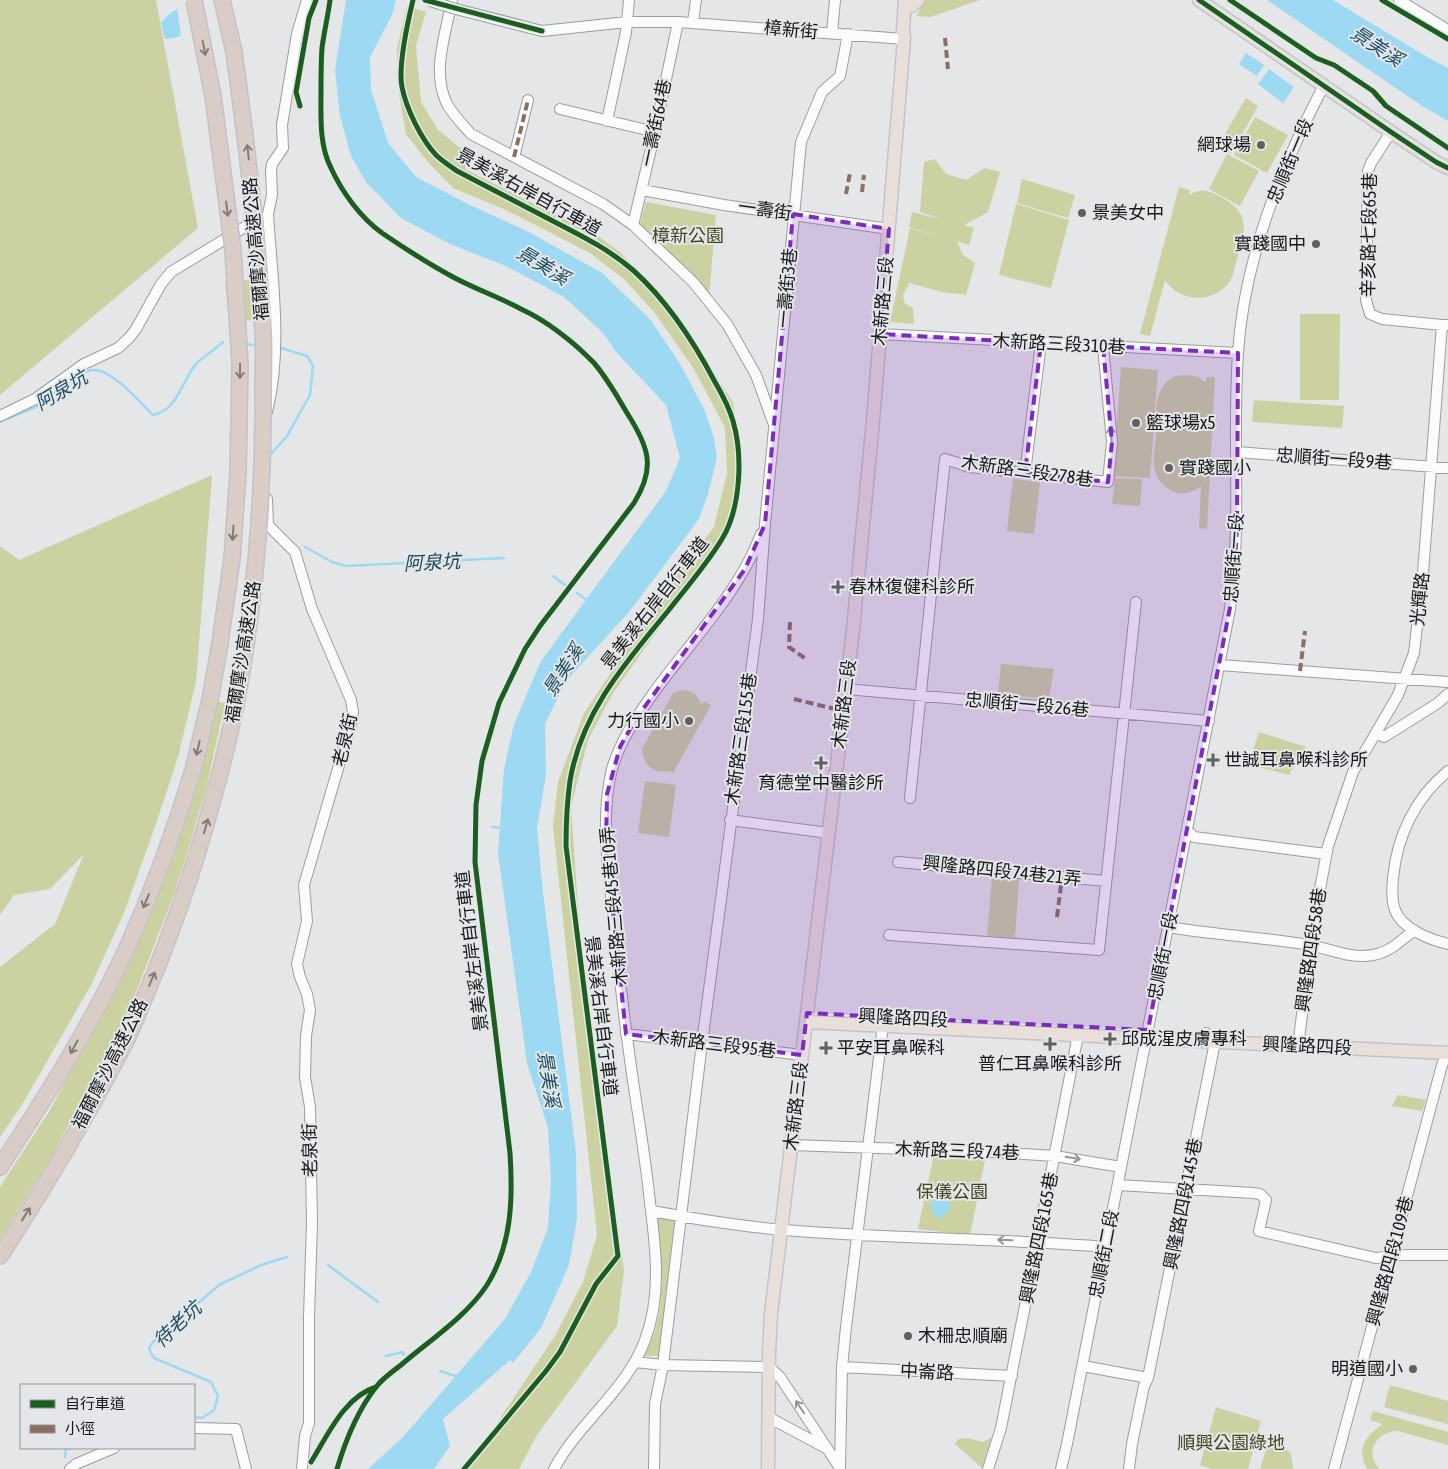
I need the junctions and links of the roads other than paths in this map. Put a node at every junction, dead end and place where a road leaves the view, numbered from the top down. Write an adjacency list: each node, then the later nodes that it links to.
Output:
1 (194, 0): 85 (highway, 福爾摩沙高速公路, one-way to 85, bridge)
2 (222, 0): 21 (highway, 福爾摩沙高速公路)
3 (227, 0): 21 (highway)
4 (307, 0): 31 (street, 老泉街)
5 (425, 0): 13 (street, bridge)
6 (629, 0): 14 (street)
7 (696, 0): 16 (street)
8 (835, 0): 18 (street)
9 (899, 0): 20 (street, 木新路三段)
10 (1199, 0): 22 (main road)
11 (1399, 0): 17 (street)
12 (912, 2): 20 (main road, 木新路三段)
13 (454, 5): 14 (street); 28 (street)
14 (627, 22): 15 (street, 樟新街); 25 (street)
15 (678, 22): 16 (street, 樟新街); 26 (street, 一壽街64巷)
16 (693, 22): 18 (street, 樟新街)
17 (1448, 30)
18 (832, 33): 19 (street, 樟新街)
19 (848, 34): 20 (street, 樟新街); 32 (street, 一壽街3巷)
20 (904, 38): 34 (main road, 木新路三段)
21 (234, 52): 96 (highway, 福爾摩沙高速公路, one-way to 21, bridge)
22 (1324, 85): 27 (main road); 40 (street, 忠順街一段)
23 (528, 100): 28 (street)
24 (560, 109): 25 (street)
25 (607, 120): 26 (street)
26 (655, 132): 30 (street, 一壽街64巷)
27 (1391, 132): 29 (main road); 35 (street, 辛亥路七段65巷)
28 (514, 157): 33 (street)
29 (1448, 168)
30 (642, 190): 32 (street, 一壽街); 33 (street, 一壽街64巷)
31 (268, 214): 41 (street); 111 (street, 老泉街)
32 (793, 214): 34 (street, 一壽街); 42 (street, 一壽街3巷)
33 (633, 225): 42 (street)
34 (889, 229): 37 (main road, 木新路三段)
35 (1370, 314): 36 (street, 光輝路)
36 (1445, 325): 44 (street, 光輝路)
37 (880, 334): 38 (street, 木新路三段310巷); 52 (main road, 木新路三段)
38 (1041, 342): 39 (street, 木新路三段310巷); 46 (street)
39 (1103, 346): 40 (street, 木新路三段310巷); 46 (street, 木新路三段278巷, one-way to 39)
40 (1238, 354): 43 (street, 忠順街一段)
41 (0, 416)
42 (774, 429): 47 (street, 一壽街3巷)
43 (1237, 452): 44 (street, 忠順街一段9巷); 49 (street, 忠順街一段)
44 (1430, 467): 45 (street, 忠順街一段9巷); 50 (street, 光輝路)
45 (1448, 468)
46 (1025, 473): 54 (street, 木新路三段278巷)
47 (765, 521): 60 (street, 木新路三段155巷); 73 (street, 木新路三段45巷10弄)
48 (1136, 602): 55 (street)
49 (1220, 665): 50 (street); 56 (street, 忠順街一段)
50 (1404, 679): 51 (street); 57 (street, 光輝路)
51 (1448, 682)
52 (846, 689): 54 (street, 忠順街一段26巷); 62 (main road, 木新路三段)
53 (1448, 694): 57 (street)
54 (921, 696): 55 (street, 忠順街一段26巷); 59 (street)
55 (1124, 713): 56 (street, 忠順街一段26巷); 65 (street)
56 (1209, 720): 61 (street, 忠順街一段)
57 (1377, 732): 63 (street, 光輝路)
58 (1448, 771): 67 (street)
59 (910, 798)
60 (730, 820): 62 (street, 木新路三段155巷); 78 (street)
61 (1188, 831): 63 (street); 66 (street, 忠順街一段)
62 (829, 833): 71 (main road, 木新路三段)
63 (1326, 854): 70 (street, 興隆路四段58巷)
64 (898, 862): 65 (street, 興隆路四段74巷21弄)
65 (1106, 881): 68 (street)
66 (1168, 927): 70 (street); 74 (street, 忠順街一段)
67 (1414, 930): 69 (street); 70 (street)
68 (889, 935)
69 (1448, 944)
70 (1310, 945): 77 (street, 興隆路四段58巷)
71 (807, 1017): 72 (main road, 興隆路四段); 74 (main road, 興隆路四段); 81 (main road, 木新路三段)
72 (883, 1025): 75 (main road, 興隆路四段); 83 (street)
73 (626, 1034): 78 (street, 木新路三段95巷); 89 (street, 木新路三段45巷10弄)
74 (1147, 1034): 75 (main road, 興隆路四段); 76 (main road, 興隆路四段); 86 (street, 忠順街二段)
75 (1078, 1035): 84 (street, 興隆路四段165巷)
76 (1211, 1037): 77 (main road, 興隆路四段); 88 (street, 興隆路四段145巷)
77 (1299, 1042): 79 (main road, 興隆路四段); 80 (main road, 興隆路四段)
78 (702, 1043): 81 (street, 木新路三段95巷); 90 (street)
79 (1448, 1045)
80 (1448, 1053): 97 (street, 興隆路四段109巷)
81 (802, 1055): 82 (main road, 木新路三段)
82 (791, 1146): 83 (street, 木新路三段74巷); 91 (main road, 木新路三段)
83 (868, 1148): 84 (street, 木新路三段74巷); 92 (street)
84 (1056, 1156): 86 (street, 木新路三段74巷, one-way to 86); 93 (street, 興隆路四段165巷)
85 (0, 1167)
86 (1121, 1167): 87 (street, 忠順街二段)
87 (1118, 1185): 88 (street); 94 (street, 忠順街二段)
88 (1186, 1189): 97 (street); 104 (street, 興隆路四段145巷)
89 (652, 1212): 90 (street); 98 (street, 木新路三段45巷10弄)
90 (682, 1217): 91 (street); 99 (street)
91 (781, 1230): 92 (street); 101 (main road, 木新路三段)
92 (856, 1235): 93 (street, one-way to 92); 102 (street)
93 (1038, 1241): 94 (street); 103 (street, 興隆路四段165巷)
94 (1106, 1247): 100 (street, 忠順街二段)
95 (1448, 1255): 97 (street)
96 (0, 1256)
97 (1391, 1256): 119 (street, 興隆路四段109巷)
98 (635, 1362): 99 (street); 112 (street, 木新路三段45巷10弄)
99 (664, 1365): 101 (street); 113 (street)
100 (1082, 1366): 104 (street); 117 (street, 忠順街二段)
101 (768, 1367): 105 (main road, 木新路三段); 107 (street, one-way to 101)
102 (842, 1367): 103 (street, 中崙路); 115 (street)
103 (1012, 1376): 116 (street, 興隆路四段165巷)
104 (1148, 1378): 118 (street, 興隆路四段145巷)
105 (768, 1417): 107 (street); 114 (main road, 木新路三段)
106 (195, 1428): 110 (street)
107 (827, 1448): 115 (street)
108 (112, 1449): 109 (street)
109 (73, 1467)
110 (246, 1469)
111 (302, 1469)
112 (554, 1469)
113 (654, 1469)
114 (768, 1469)
115 (840, 1469)
116 (988, 1469)
117 (1061, 1469)
118 (1129, 1469)
119 (1334, 1469)

